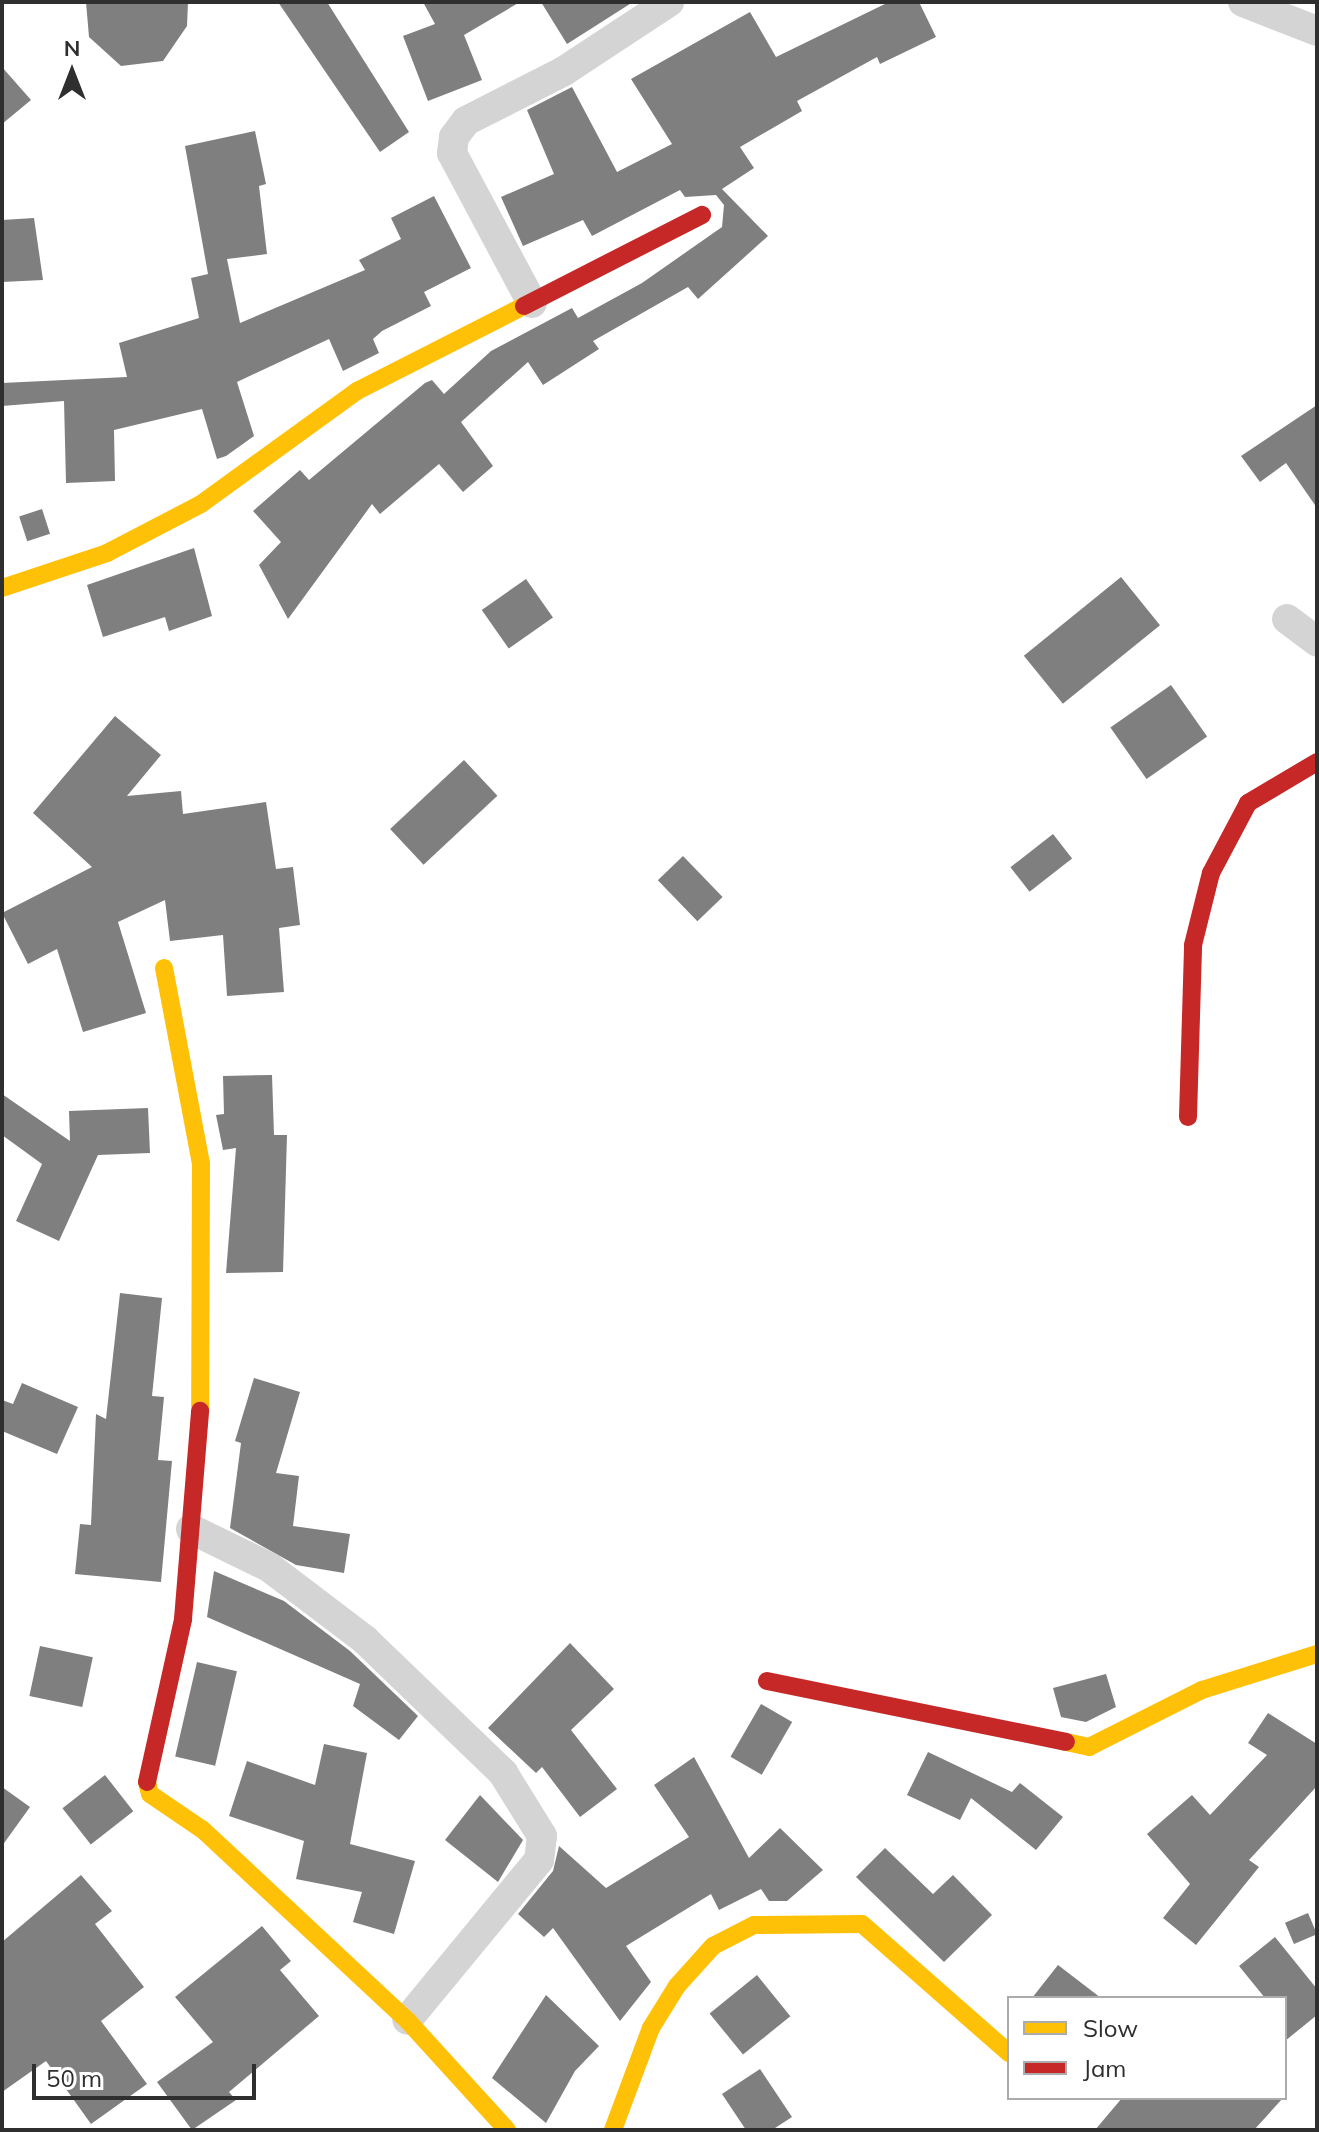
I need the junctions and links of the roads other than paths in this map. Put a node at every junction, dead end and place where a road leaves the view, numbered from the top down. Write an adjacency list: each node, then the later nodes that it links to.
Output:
1 (669, 2): 5 (street)
2 (1243, 2): 3 (street)
3 (1317, 31)
4 (702, 215): 5 (street)
5 (532, 303): 6 (street)
6 (2, 588)
7 (1287, 619): 8 (street)
8 (1317, 642)
9 (1317, 762): 11 (street)
10 (164, 968): 12 (street)
11 (1188, 1117)
12 (191, 1529): 15 (street); 15 (street)
13 (1317, 1654): 14 (street)
14 (767, 1681)
15 (407, 2020): 17 (street)
16 (1007, 2051): 18 (street)
17 (507, 2130)
18 (613, 2130)

